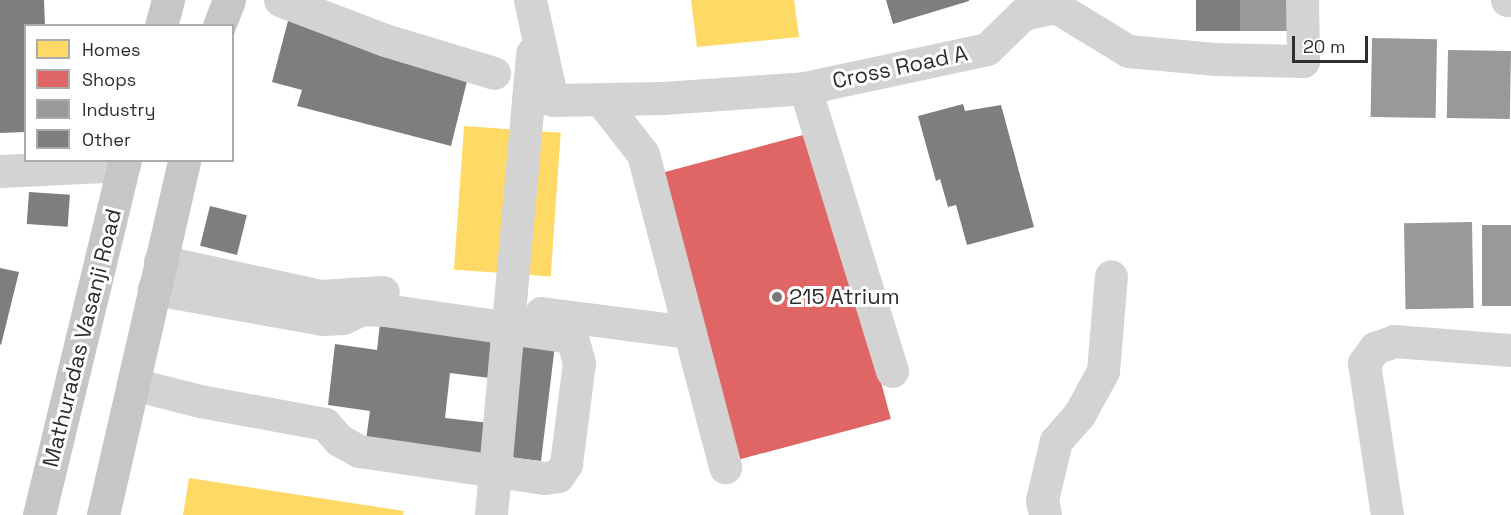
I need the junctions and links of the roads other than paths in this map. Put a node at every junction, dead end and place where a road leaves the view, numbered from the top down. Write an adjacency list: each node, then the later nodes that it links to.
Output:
1 (168, 0): 7 (main road)
2 (229, 0): 8 (main road)
3 (280, 0): 9 (street)
4 (530, 0): 11 (street)
5 (536, 0): 24 (street)
6 (1302, 0): 10 (street, Cross Road A)
7 (162, 24)
8 (220, 24)
9 (494, 73)
10 (805, 88): 11 (street); 19 (street)
11 (601, 99): 17 (street)
12 (184, 162): 15 (main road)
13 (125, 163): 14 (street); 22 (main road, Mathuradas Vasanji Road)
14 (0, 171)
15 (157, 275): 17 (street); 20 (main road); 20 (street)
16 (1111, 276): 25 (street)
17 (690, 332): 21 (street)
18 (1511, 350): 26 (street)
19 (892, 371)
20 (133, 384): 23 (main road)
21 (725, 467)
22 (39, 515)
23 (103, 515)
24 (491, 515)
25 (1045, 515)
26 (1387, 515)

